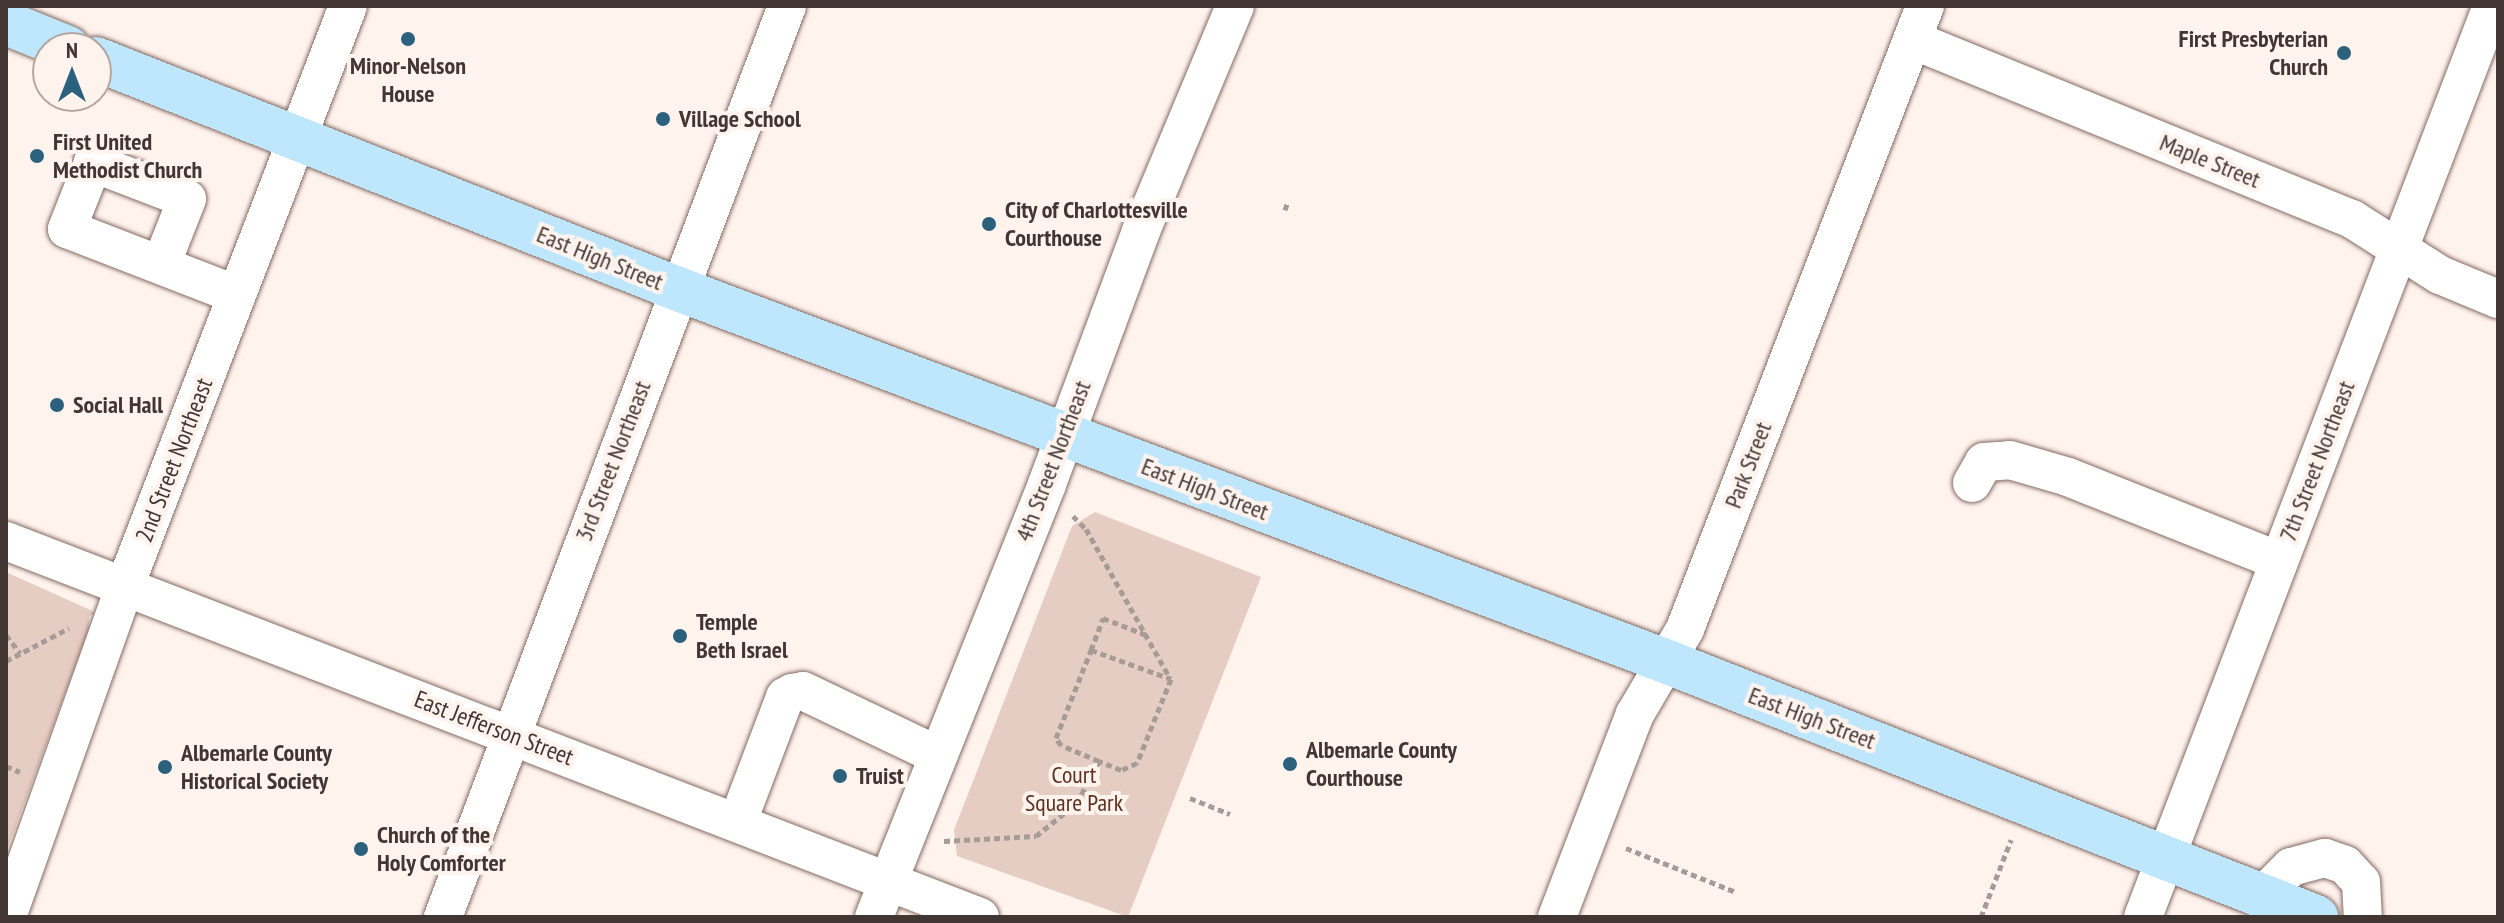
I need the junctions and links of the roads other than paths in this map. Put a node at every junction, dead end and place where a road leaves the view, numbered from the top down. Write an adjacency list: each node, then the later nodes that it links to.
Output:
1 (348, 6): 9 (street, 2nd Street Northeast)
2 (787, 6): 12 (street, 3rd Street Northeast)
3 (1235, 6): 15 (street, 4th Street Northeast)
4 (2492, 6): 10 (street, 7th Street Northeast)
5 (6, 23): 7 (main road)
6 (1919, 23): 10 (street, Maple Street); 20 (street, Park Street)
7 (32, 33)
8 (112, 65): 9 (main road, East High Street)
9 (301, 140): 12 (main road, East High Street); 13 (street, 2nd Street Northeast)
10 (2398, 250): 14 (street, Maple Street); 18 (street, 7th Street Northeast)
11 (161, 265): 13 (street)
12 (678, 289): 15 (main road, East High Street); 21 (street, 3rd Street Northeast)
13 (237, 295): 19 (street, 2nd Street Northeast)
14 (2498, 299)
15 (1062, 437): 20 (main road, East High Street); 22 (street, 4th Street Northeast)
16 (1972, 483): 18 (street)
17 (6, 541): 19 (street, East Jefferson Street)
18 (2279, 561): 24 (street, 7th Street Northeast)
19 (125, 586): 21 (street, East Jefferson Street); 27 (street, 2nd Street Northeast)
20 (1665, 661): 24 (main road, East High Street); 31 (street, Park Street)
21 (509, 734): 23 (street, East Jefferson Street); 28 (street, 3rd Street Northeast)
22 (935, 754): 23 (street); 25 (street, 4th Street Northeast)
23 (738, 821): 25 (street, East Jefferson Street)
24 (2167, 857): 26 (main road, East High Street); 32 (street, 7th Street Northeast)
25 (888, 879): 29 (street, 4th Street Northeast); 30 (street, East Jefferson Street)
26 (2262, 896): 33 (main road, East High Street); 34 (street)
27 (7, 917)
28 (443, 917)
29 (874, 917)
30 (980, 917)
31 (1557, 917)
32 (2143, 917)
33 (2316, 917)
34 (2363, 917)

